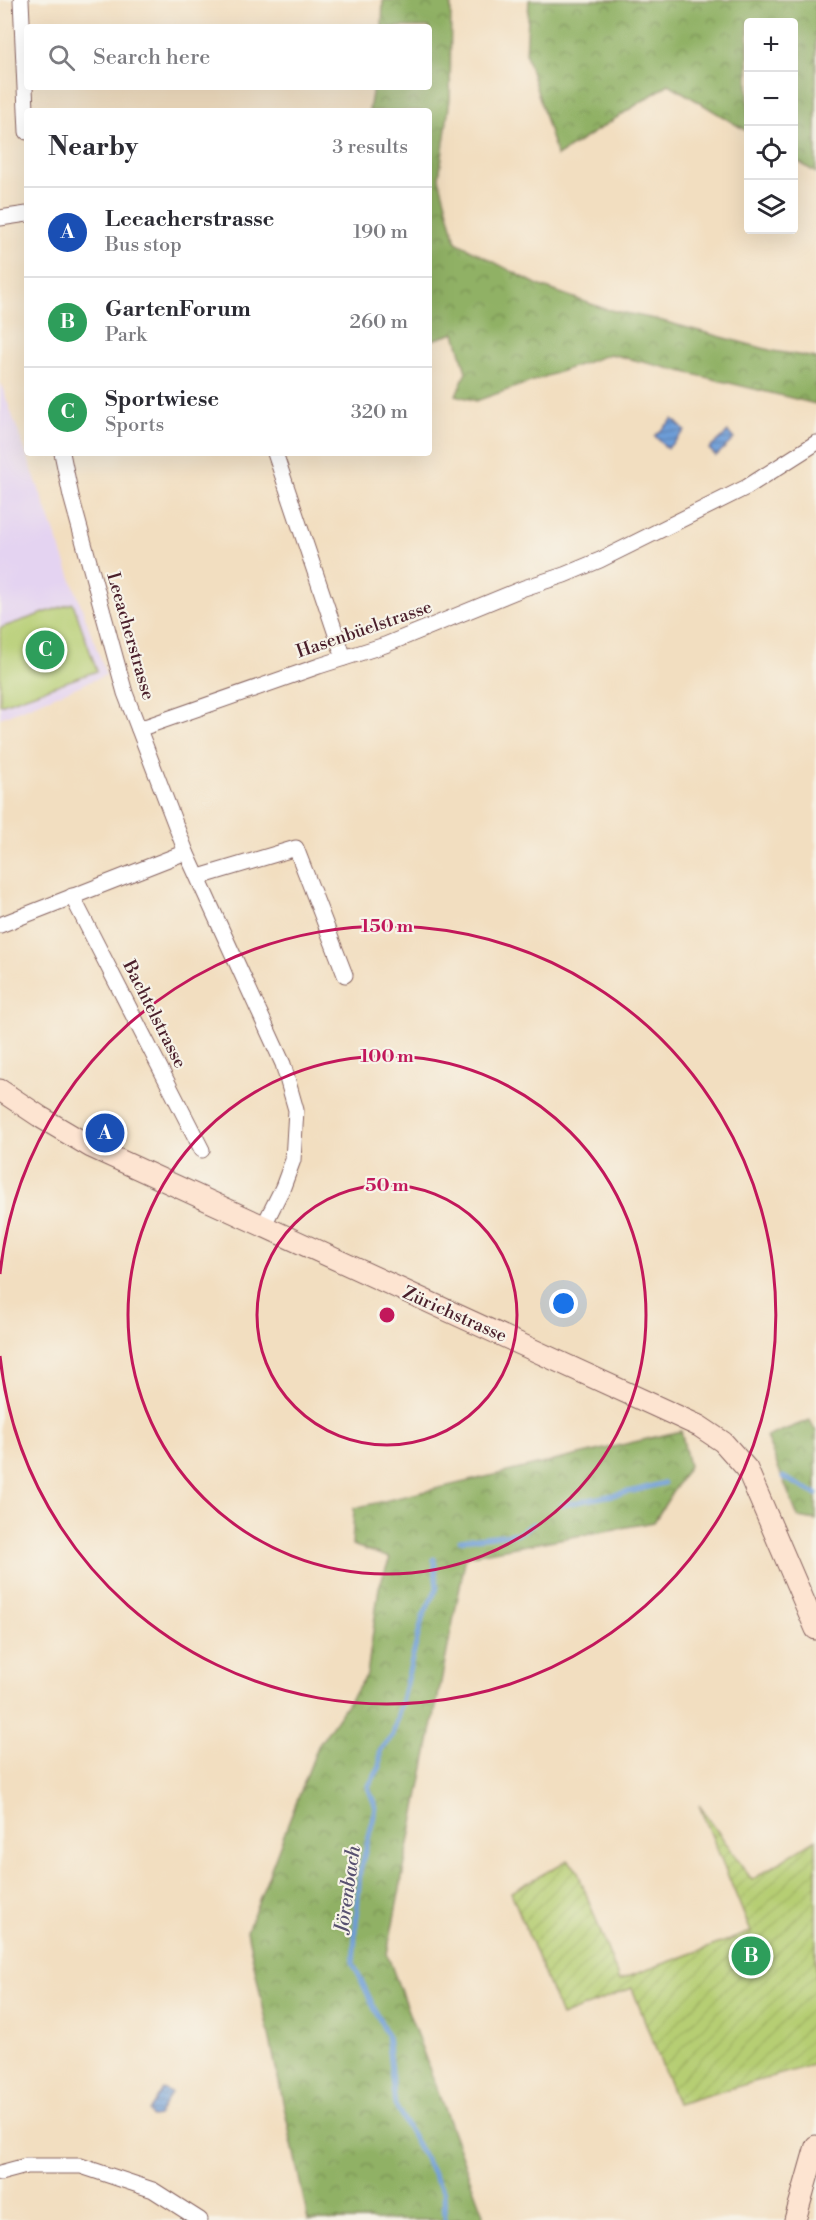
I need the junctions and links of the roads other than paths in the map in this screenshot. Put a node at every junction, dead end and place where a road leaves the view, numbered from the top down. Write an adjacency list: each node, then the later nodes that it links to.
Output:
1 (21, 0): 2 (street)
2 (24, 66)
3 (25, 90): 4 (street)
4 (26, 108)
5 (24, 214): 6 (street)
6 (0, 218)
7 (816, 442): 10 (street, Hasenbüelstrasse)
8 (63, 456): 11 (street, Leeacherstrasse)
9 (276, 456): 10 (street)
10 (344, 658): 11 (street, Hasenbüelstrasse)
11 (139, 729): 12 (street, Leeacherstrasse)
12 (186, 852): 13 (street, Leeacherstrasse); 14 (street)
13 (199, 877): 16 (street); 19 (street, Leeacherstrasse)
14 (72, 896): 15 (street); 18 (street, Bachtelstrasse)
15 (0, 925)
16 (345, 975)
17 (0, 1090): 19 (main road, Zürichstrasse)
18 (202, 1150)
19 (263, 1227): 20 (main road, Zürichstrasse)
20 (816, 1629)
21 (816, 2146): 24 (main road)
22 (0, 2173): 23 (street)
23 (200, 2220)
24 (795, 2220)

